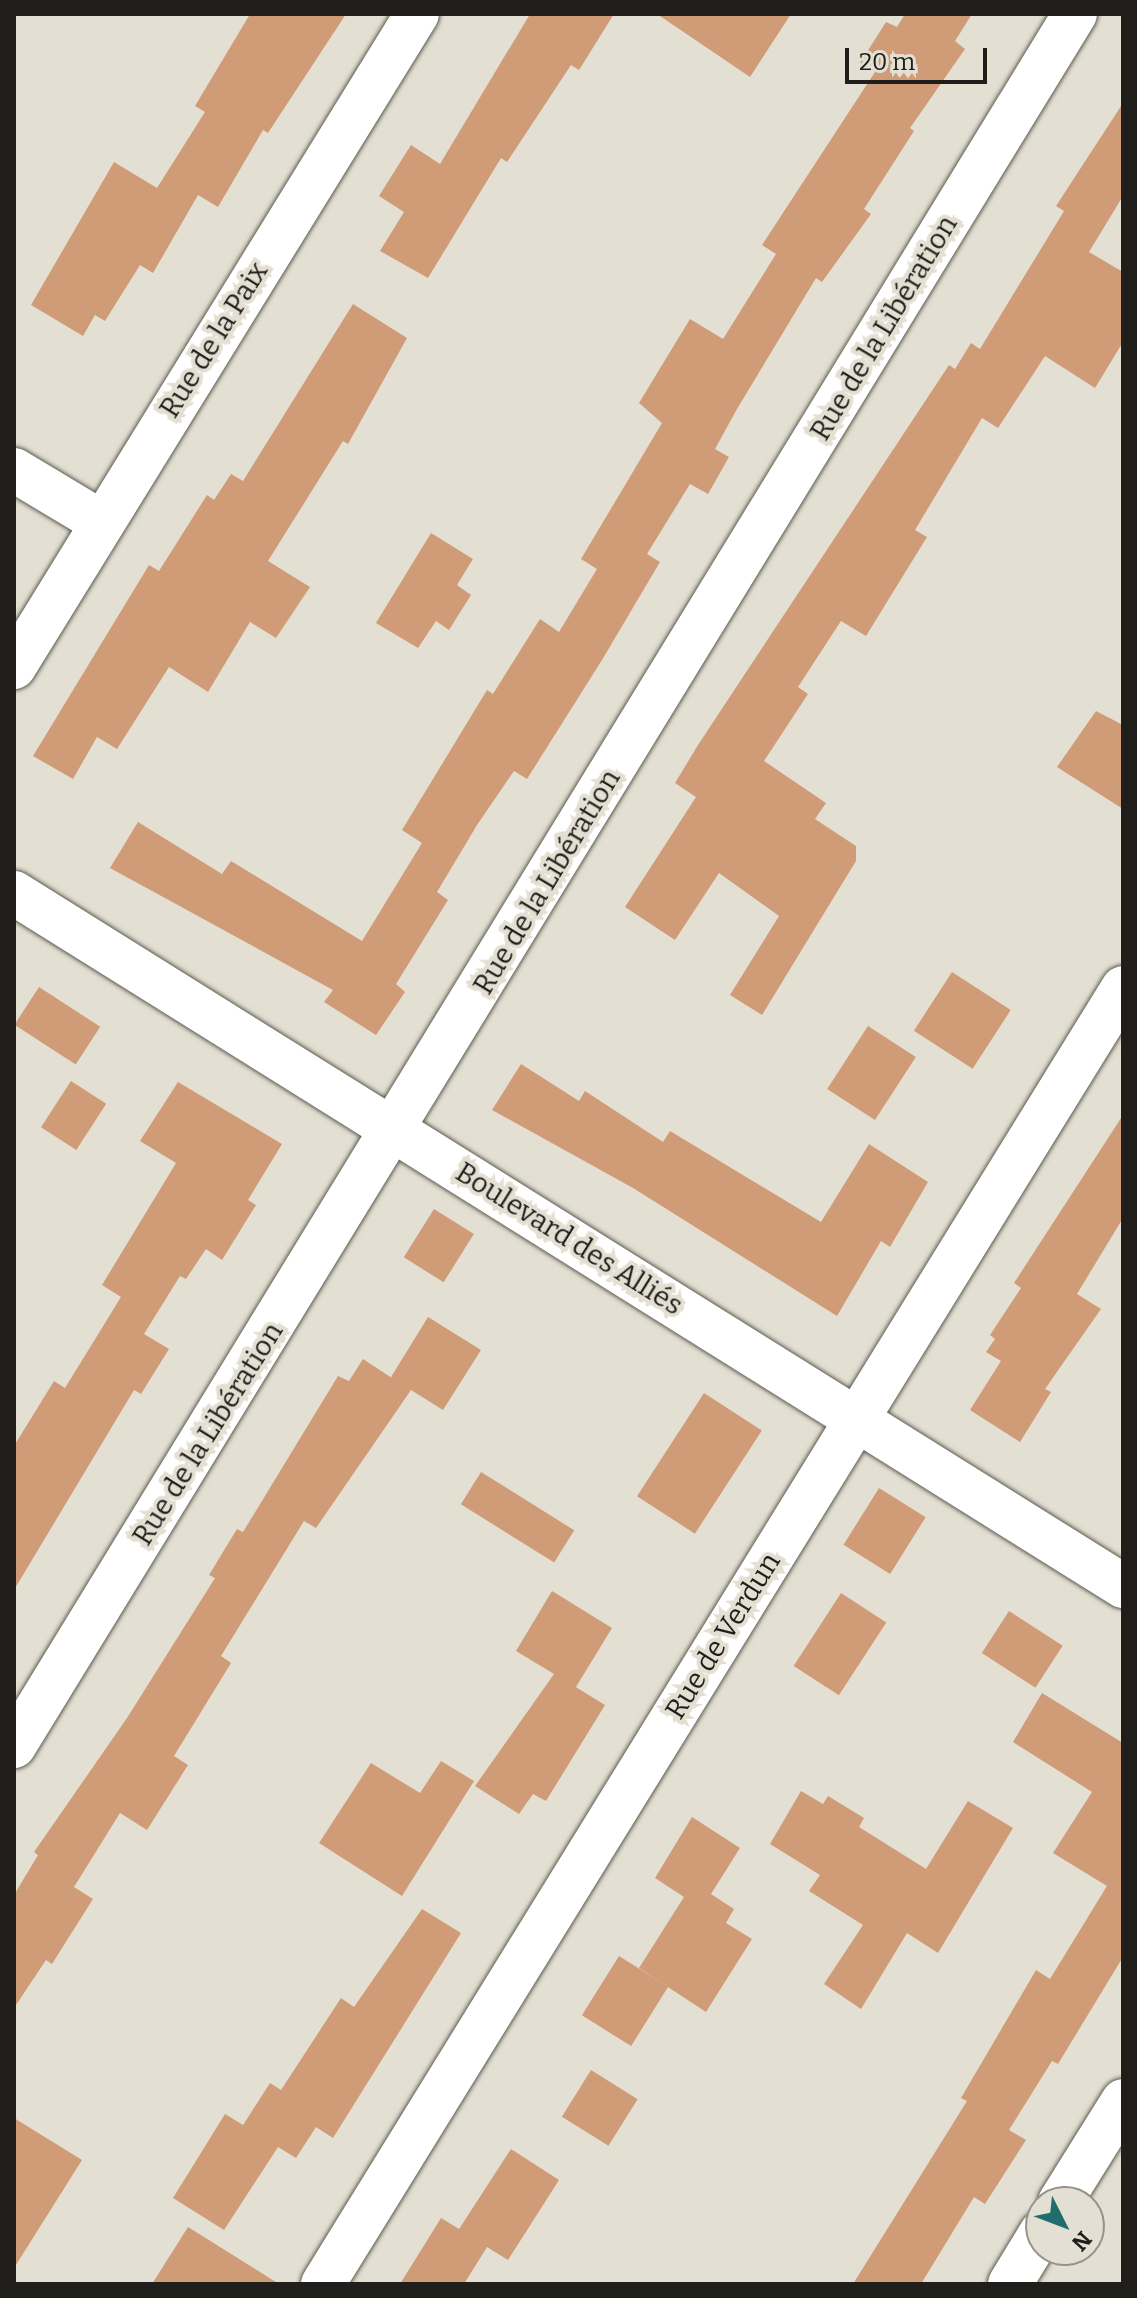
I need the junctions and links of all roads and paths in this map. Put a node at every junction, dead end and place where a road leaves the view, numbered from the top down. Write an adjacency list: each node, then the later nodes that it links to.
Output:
1 (417, 14): 4 (street, Rue de la Paix)
2 (1075, 14): 8 (street, Rue de la Libération)
3 (14, 470): 4 (street)
4 (101, 522): 5 (street, Rue de la Paix)
5 (14, 667)
6 (14, 893): 8 (street, Boulevard des Alliés)
7 (1123, 988): 9 (street, Rue de Verdun)
8 (396, 1130): 9 (street, Boulevard des Alliés); 11 (street, Rue de la Libération)
9 (856, 1421): 10 (street, Boulevard des Alliés); 15 (street, Rue de Verdun)
10 (1123, 1586)
11 (14, 1746)
12 (1123, 2101): 13 (street)
13 (1070, 2186)
14 (1025, 2259): 16 (street)
15 (323, 2284)
16 (1010, 2284)

